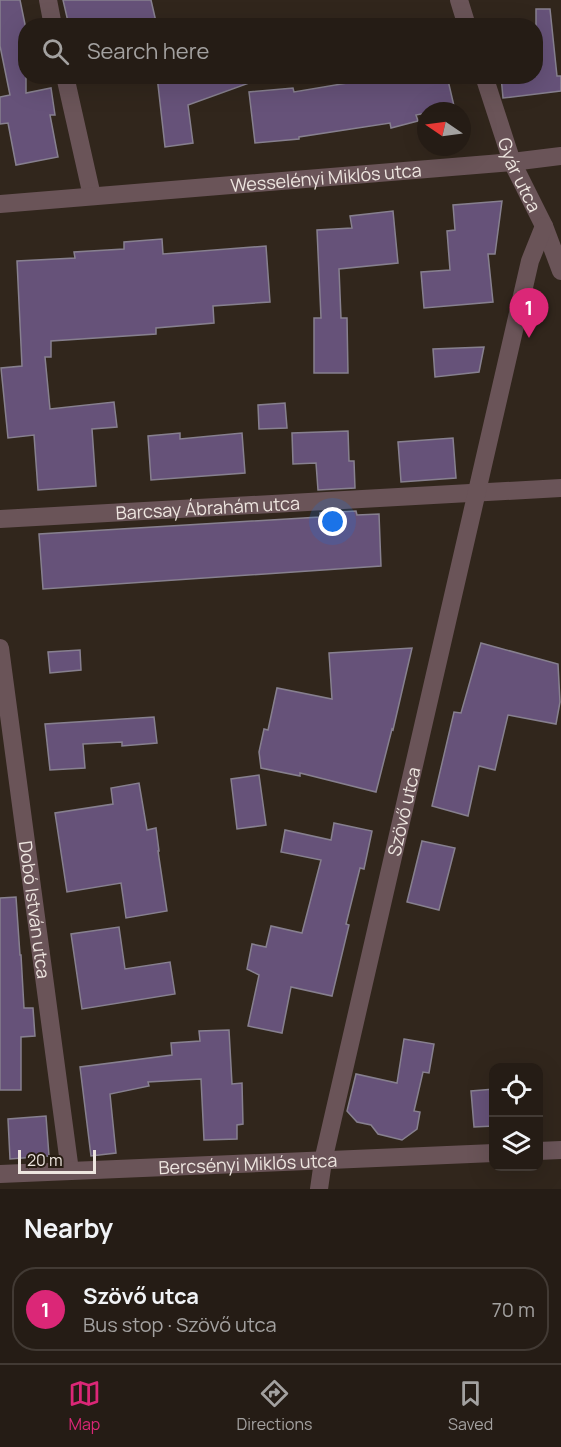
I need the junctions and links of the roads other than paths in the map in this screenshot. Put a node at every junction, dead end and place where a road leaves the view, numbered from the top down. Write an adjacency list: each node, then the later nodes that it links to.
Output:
1 (48, 0): 3 (street)
2 (459, 0): 4 (street)
3 (51, 18)
4 (465, 18)
5 (67, 84): 9 (street)
6 (487, 84): 8 (street, Gyár utca)
7 (561, 156): 8 (street, Wesselényi Miklós utca)
8 (512, 162): 9 (street, Wesselényi Miklós utca); 11 (street, Gyár utca)
9 (92, 196): 10 (street, Wesselényi Miklós utca)
10 (0, 204)
11 (544, 226): 12 (street, Gyár utca); 14 (street, Szövő utca)
12 (561, 270)
13 (561, 488): 14 (street, Barcsay Ábrahám utca)
14 (477, 493): 15 (street, Barcsay Ábrahám utca); 20 (street, Szövő utca)
15 (0, 519)
16 (0, 648): 21 (street, Dobó István utca)
17 (561, 1150): 18 (street)
18 (543, 1151)
19 (489, 1153): 20 (street, Bercsényi Miklós utca)
20 (323, 1161): 21 (street, Bercsényi Miklós utca); 23 (street, Szövő utca)
21 (70, 1171): 22 (street, Bercsényi Miklós utca)
22 (0, 1173)
23 (319, 1189)

